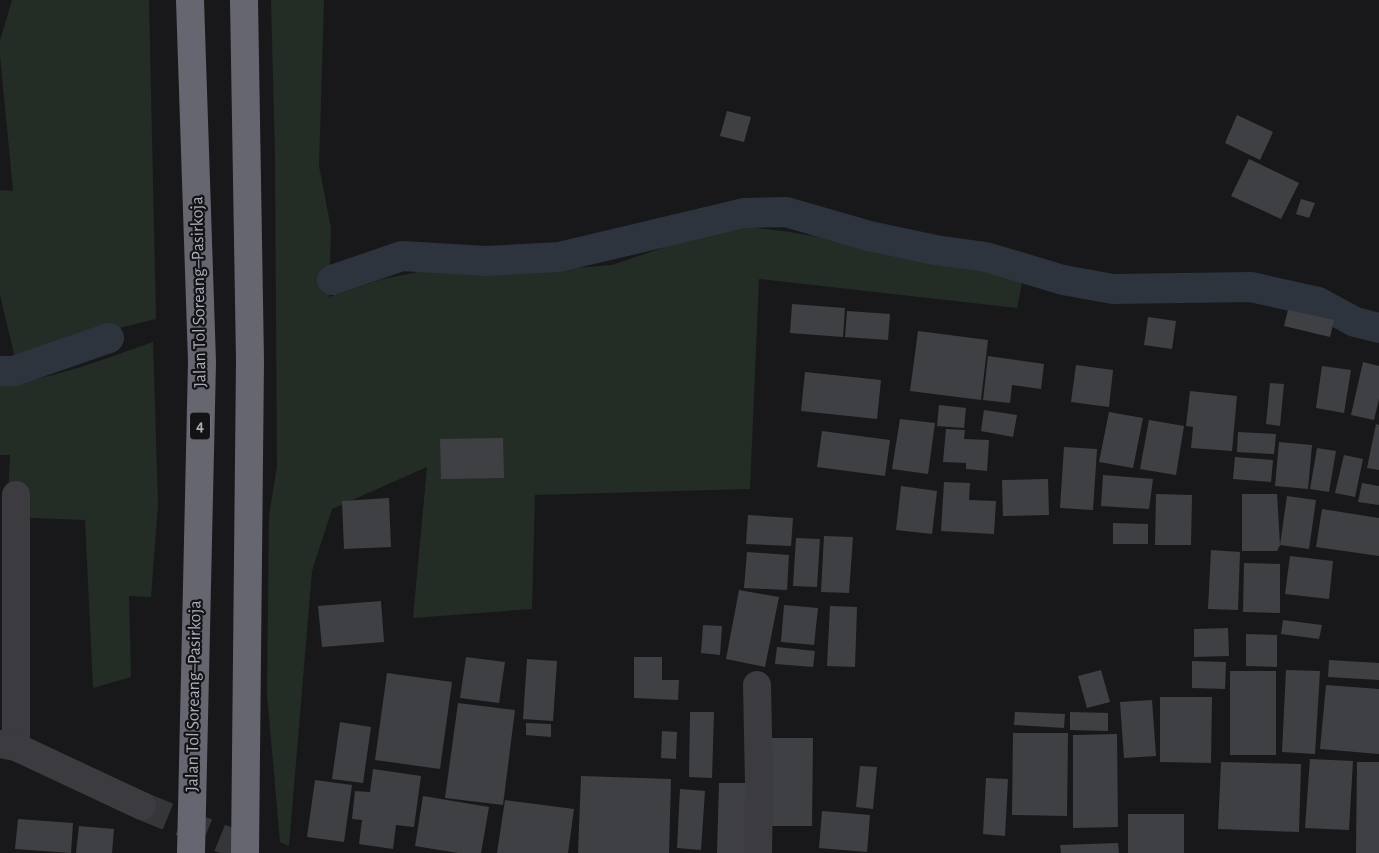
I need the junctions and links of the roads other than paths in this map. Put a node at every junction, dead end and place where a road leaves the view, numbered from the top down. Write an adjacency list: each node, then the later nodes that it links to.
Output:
1 (190, 0): 7 (highway, Jalan Tol Soreang–Pasirkoja / 4)
2 (244, 0): 8 (highway)
3 (16, 495): 5 (street)
4 (758, 685): 9 (street)
5 (8, 746): 6 (street)
6 (142, 806)
7 (191, 853)
8 (245, 853)
9 (758, 853)

